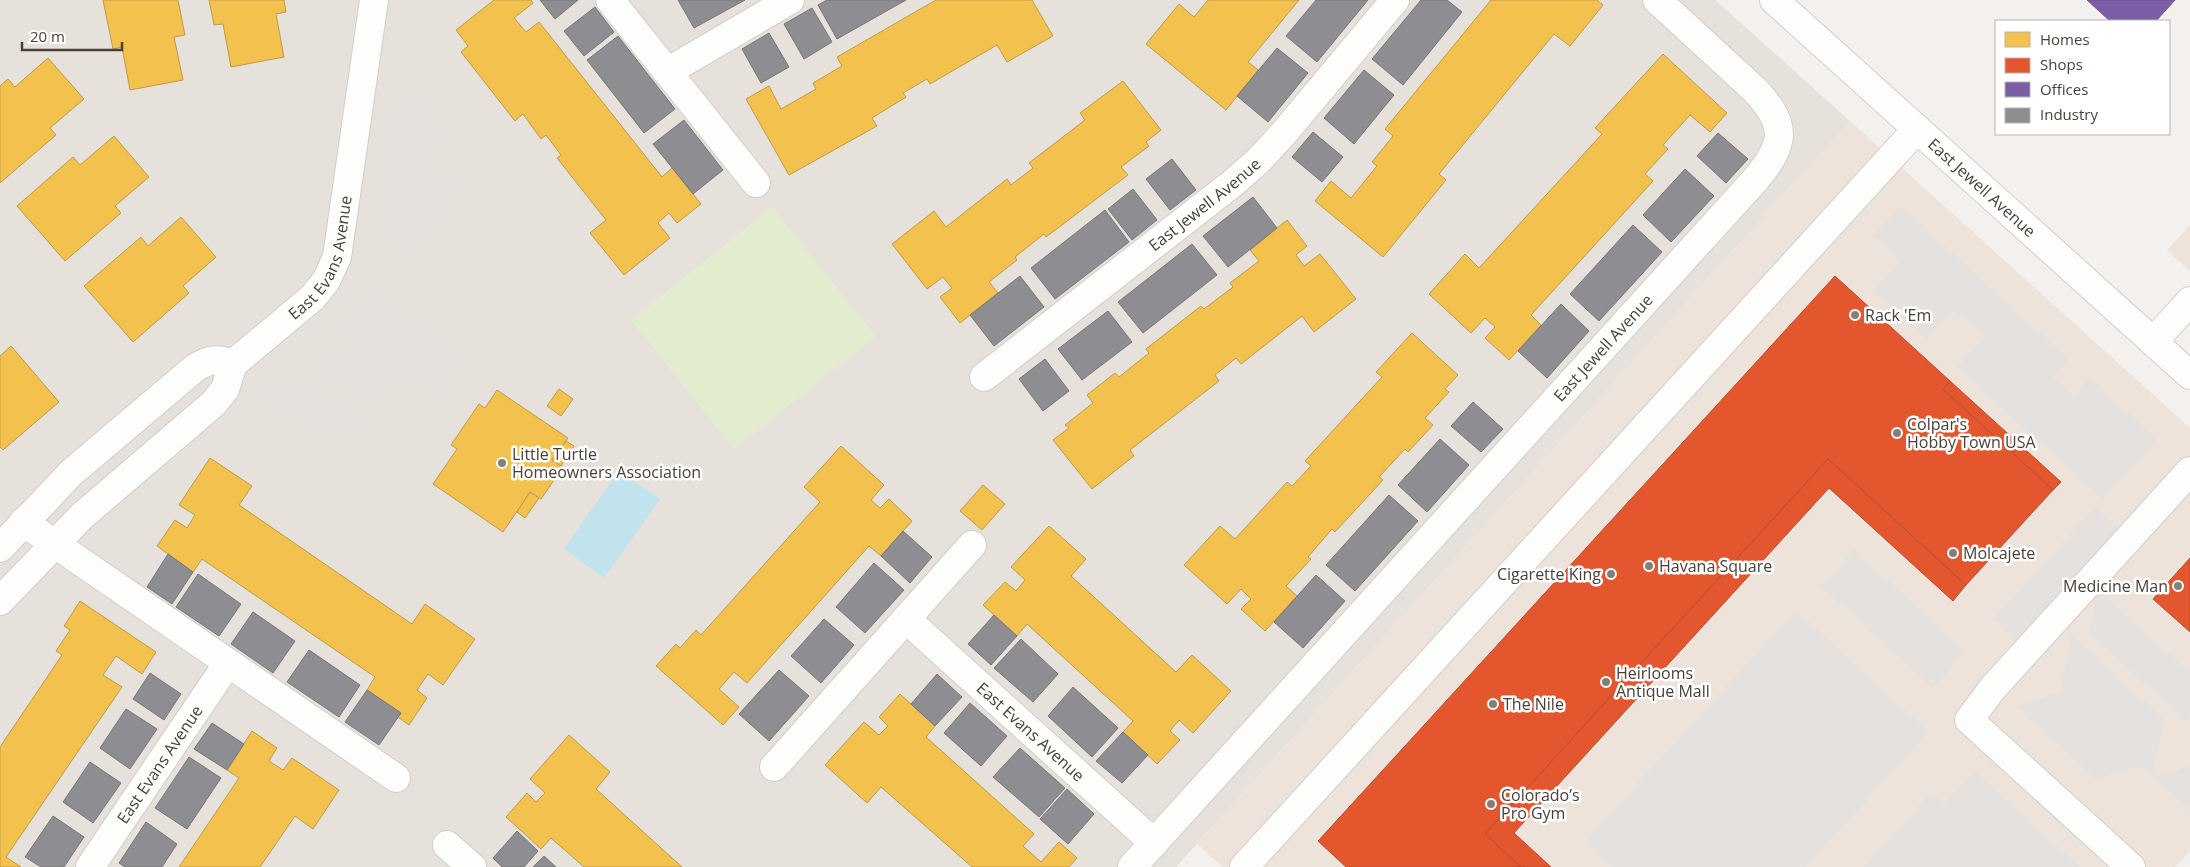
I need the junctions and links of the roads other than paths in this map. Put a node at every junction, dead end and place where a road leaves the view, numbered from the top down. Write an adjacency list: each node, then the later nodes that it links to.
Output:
1 (374, 0): 12 (street, East Evans Avenue)
2 (610, 0): 7 (street)
3 (790, 0): 7 (street)
4 (1395, 0): 14 (street, East Jewell Avenue)
5 (1657, 0): 25 (street, East Jewell Avenue)
6 (1774, 0): 8 (street, East Jewell Avenue)
7 (667, 72): 9 (street)
8 (1917, 128): 11 (street, East Jewell Avenue); 31 (street)
9 (756, 183)
10 (2190, 301): 11 (street)
11 (2153, 342): 13 (street, East Jewell Avenue)
12 (233, 364): 16 (street); 17 (street)
13 (2190, 375)
14 (984, 378)
15 (2190, 471): 27 (street)
16 (23, 522): 17 (street); 19 (street)
17 (54, 544): 20 (street); 22 (street)
18 (972, 546): 21 (street)
19 (0, 548)
20 (0, 601)
21 (906, 619): 23 (street); 25 (street, East Evans Avenue)
22 (228, 663): 24 (street); 28 (street, East Evans Avenue)
23 (774, 766)
24 (396, 778)
25 (1154, 843): 30 (street)
26 (447, 845): 29 (street)
27 (2129, 866)
28 (90, 867)
29 (472, 867)
30 (1132, 867)
31 (1244, 867)

